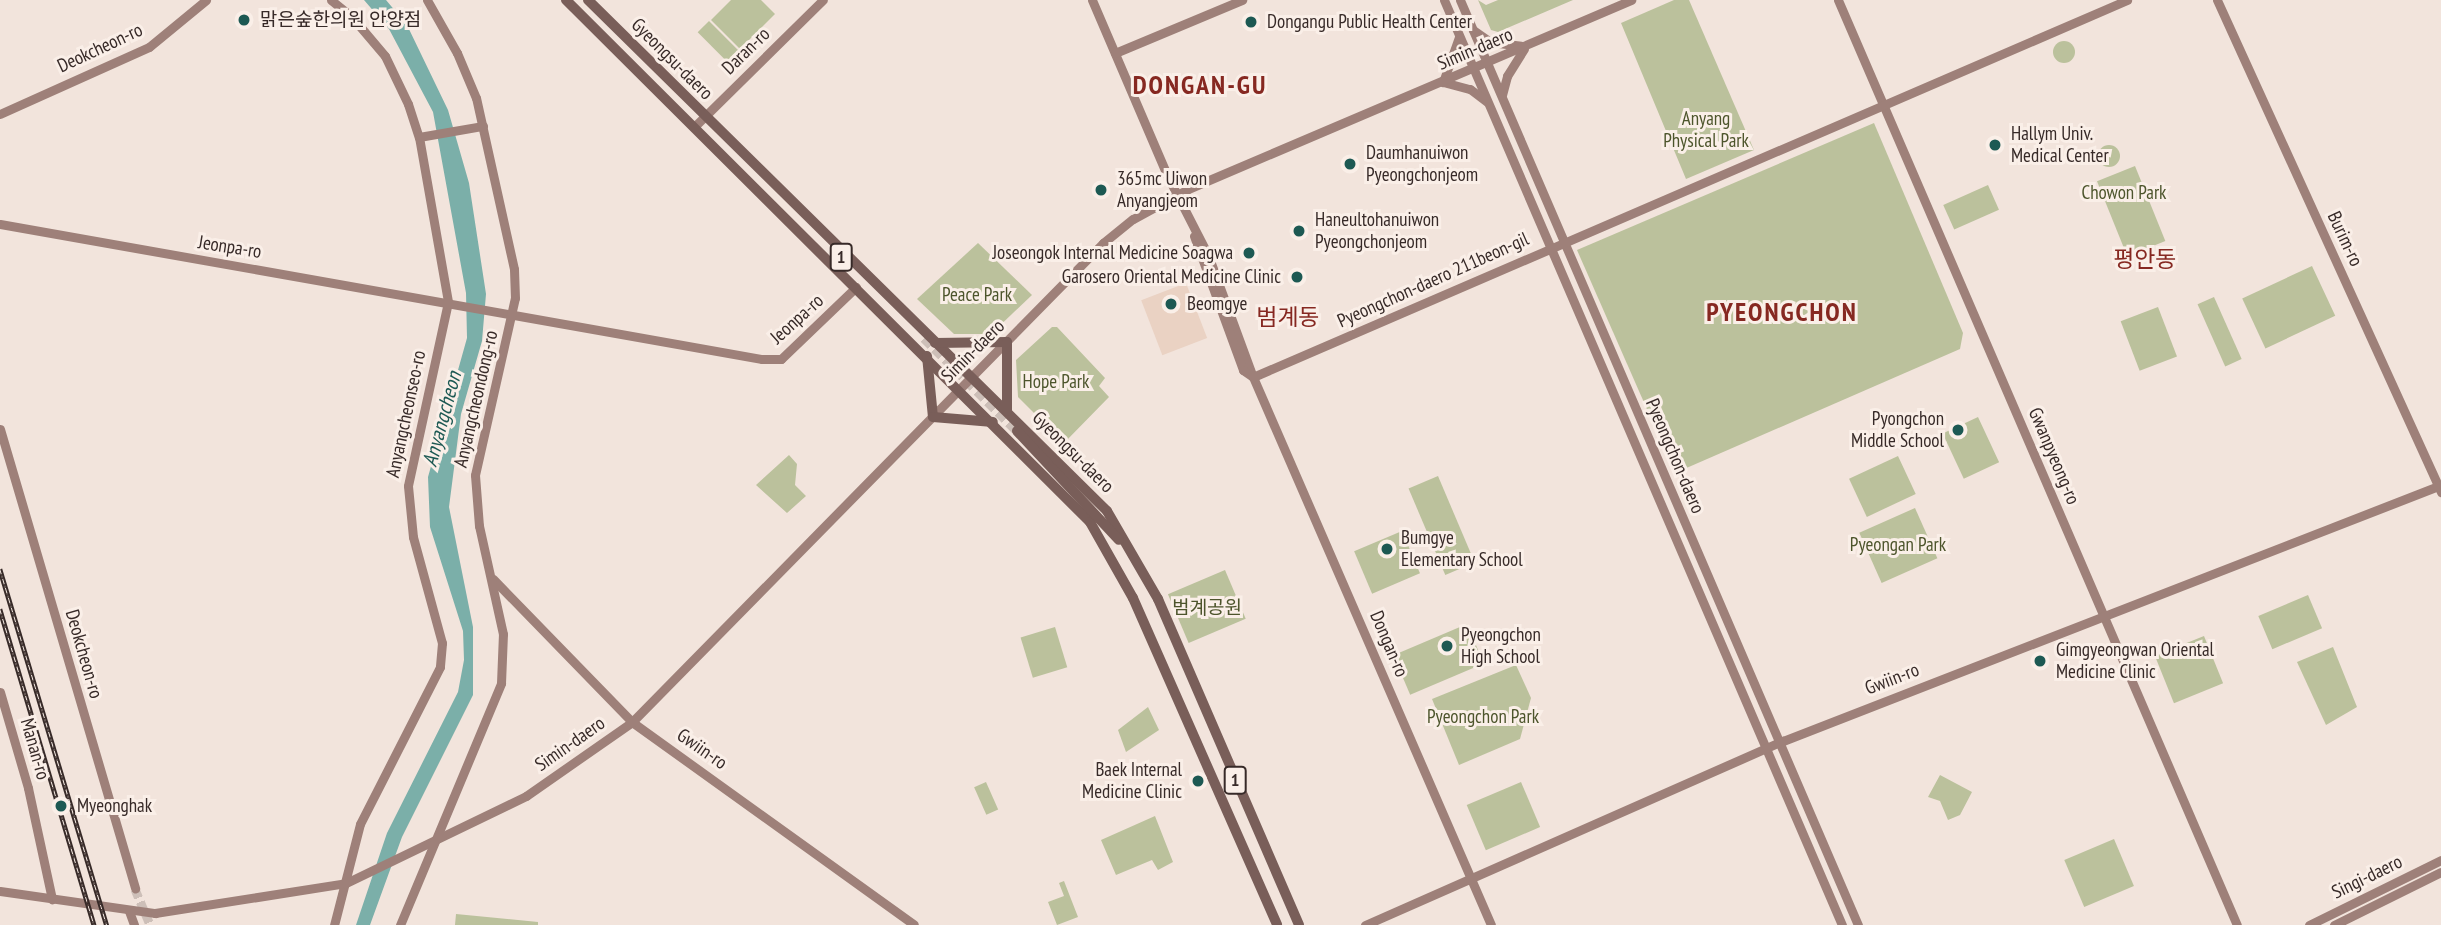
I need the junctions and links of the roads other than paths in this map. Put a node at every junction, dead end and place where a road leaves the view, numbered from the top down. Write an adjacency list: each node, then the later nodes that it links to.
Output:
1 (206, 0): 25 (street, Deokcheon-ro)
2 (331, 0): 29 (street, Anyangcheonseo-ro)
3 (427, 0): 27 (street, Anyangcheondong-ro)
4 (566, 0): 28 (main road, Gyeongsu-daero / 1)
5 (588, 0): 26 (main road, Gyeongsu-daero / 1)
6 (823, 0): 26 (street, Daran-ro)
7 (1092, 0): 18 (street, Dongan-ro)
8 (1242, 0): 18 (street)
9 (1444, 0): 16 (street, Pyeongchon-daero)
10 (1460, 0): 15 (street, Pyeongchon-daero)
11 (1631, 0): 17 (street, Simin-daero)
12 (1838, 0): 24 (street, Gwanpyeong-ro)
13 (2127, 0): 24 (street, Pyeongchon-daero 211beon-gil)
14 (2217, 0): 49 (street, Burim-ro)
15 (1472, 29): 17 (street); 19 (street, Pyeongchon-daero)
16 (1459, 35): 20 (street, Pyeongchon-daero); 21 (street)
17 (1527, 46): 19 (street, Simin-daero); 22 (street)
18 (1115, 54): 31 (street, Dongan-ro)
19 (1487, 64): 20 (street, Simin-daero); 22 (street, Pyeongchon-daero)
20 (1475, 69): 21 (street, Simin-daero); 23 (street, Pyeongchon-daero)
21 (1443, 82): 23 (street); 31 (street, Simin-daero)
22 (1502, 97): 34 (street, Pyeongchon-daero)
23 (1488, 103): 35 (street, Pyeongchon-daero)
24 (1884, 105): 34 (street, Pyeongchon-daero 211beon-gil); 51 (street, Gwanpyeong-ro)
25 (0, 114)
26 (704, 116): 28 (street, Daran-ro); 30 (main road, Gyeongsu-daero / 1)
27 (483, 125): 29 (street); 38 (street, Anyangcheondong-ro)
28 (694, 127): 32 (main road, Gyeongsu-daero / 1)
29 (419, 137): 37 (street, Anyangcheonseo-ro)
30 (761, 173): 32 (main road, Gyeongsu-daero / 1); 40 (main road, Gyeongsu-daero)
31 (1177, 194): 39 (street, Simin-daero); 42 (street, Dongan-ro)
32 (766, 198): 36 (main road, Gyeongsu-daero)
33 (0, 224): 37 (street, Jeonpa-ro)
34 (1563, 242): 35 (street, Pyeongchon-daero 211beon-gil); 56 (street, Pyeongchon-daero)
35 (1550, 248): 42 (street, Pyeongchon-daero 211beon-gil); 57 (street, Pyeongchon-daero)
36 (856, 286): 38 (street, Jeonpa-ro); 41 (main road, Gyeongsu-daero)
37 (451, 302): 38 (street, Jeonpa-ro); 64 (street, Anyangcheonseo-ro)
38 (510, 313): 50 (street, Anyangcheondong-ro)
39 (1007, 342): 40 (main road); 43 (street, Simin-daero); 45 (main road)
40 (935, 343): 43 (main road, Gyeongsu-daero)
41 (927, 356): 44 (main road, Gyeongsu-daero); 46 (main road)
42 (1253, 377): 63 (street, Dongan-ro)
43 (972, 378): 44 (street, Simin-daero); 45 (main road, Gyeongsu-daero)
44 (960, 389): 46 (street, Simin-daero); 47 (main road, Gyeongsu-daero)
45 (1007, 411): 52 (main road, Gyeongsu-daero)
46 (933, 417): 47 (main road); 55 (street, Simin-daero)
47 (993, 422): 53 (main road, Gyeongsu-daero)
48 (0, 429): 65 (street, Deokcheon-ro)
49 (2440, 488): 51 (street, Gwiin-ro)
50 (491, 577): 55 (street, Gwiin-ro); 60 (street, Anyangcheondong-ro)
51 (2101, 614): 56 (street, Gwiin-ro); 79 (street, Gwanpyeong-ro)
52 (1171, 636): 53 (main road, Gyeongsu-daero / 1); 74 (main road, Gyeongsu-daero / 1)
53 (1154, 643): 73 (main road, Gyeongsu-daero / 1)
54 (0, 692): 67 (street, Manan-ro)
55 (632, 722): 60 (street, Simin-daero); 72 (street, Gwiin-ro)
56 (1783, 741): 57 (street, Gwiin-ro); 58 (street, Pyeongchon-daero)
57 (1767, 748): 59 (street, Pyeongchon-daero); 63 (street, Gwiin-ro)
58 (1804, 794): 59 (street); 78 (street, Pyeongchon-daero)
59 (1791, 801): 77 (street, Pyeongchon-daero)
60 (432, 842): 64 (street, Simin-daero); 71 (street, Anyangcheondong-ro)
61 (2441, 860): 80 (street, Singi-daero)
62 (2441, 872): 81 (street, Singi-daero)
63 (1470, 880): 75 (street, Gwiin-ro); 76 (street, Dongan-ro)
64 (349, 881): 68 (street); 70 (street, Anyangcheonseo-ro)
65 (135, 889)
66 (2, 893): 67 (street)
67 (52, 899): 68 (street)
68 (129, 911): 69 (street)
69 (134, 925)
70 (334, 925)
71 (400, 925)
72 (915, 925)
73 (1277, 925)
74 (1299, 925)
75 (1365, 925)
76 (1491, 925)
77 (1842, 925)
78 (1858, 925)
79 (2237, 925)
80 (2309, 925)
81 (2334, 925)

